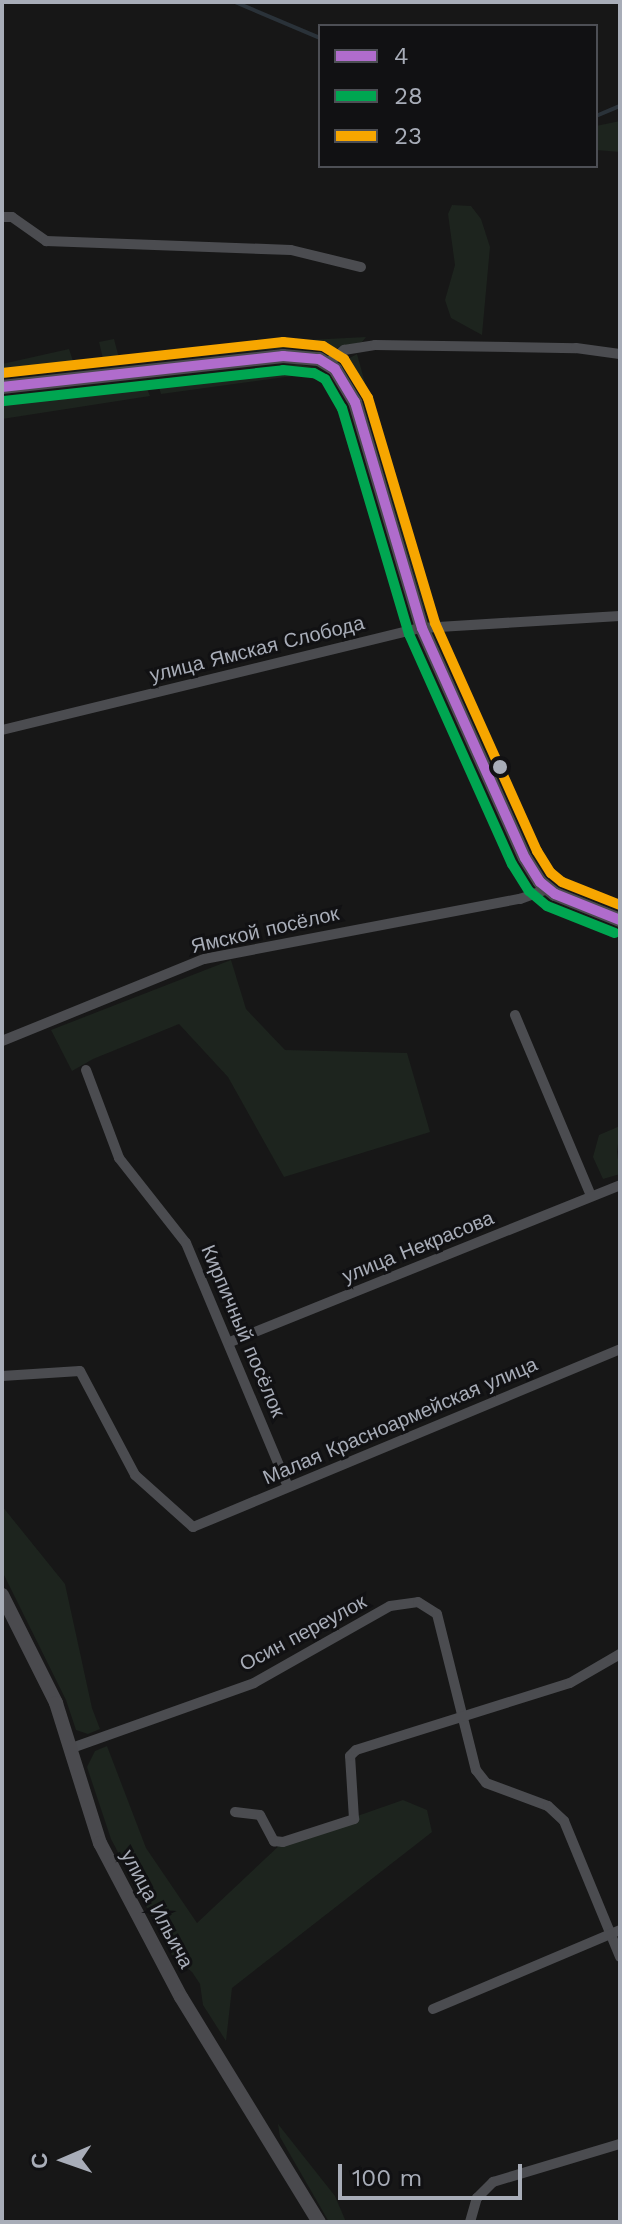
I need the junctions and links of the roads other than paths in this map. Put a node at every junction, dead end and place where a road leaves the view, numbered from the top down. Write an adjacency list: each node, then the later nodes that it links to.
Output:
1 (2, 217): 2 (street)
2 (361, 267)
3 (620, 354): 4 (street)
4 (328, 363): 5 (main road); 7 (main road)
5 (2, 387)
6 (620, 616): 7 (street, улица Ямская Слобода)
7 (422, 628): 8 (street, улица Ямская Слобода); 9 (main road)
8 (2, 730)
9 (547, 889): 10 (main road); 12 (street, Ямской посёлок)
10 (620, 920)
11 (515, 1015): 15 (street)
12 (2, 1041)
13 (86, 1070): 16 (street, Кирпичный посёлок)
14 (620, 1185): 15 (street, улица Некрасова)
15 (591, 1196): 16 (street, улица Некрасова)
16 (230, 1342): 19 (street, Кирпичный посёлок)
17 (620, 1349): 19 (street, Малая Красноармейская улица)
18 (2, 1376): 19 (street, Малая Красноармейская улица)
19 (288, 1487)
20 (2, 1595): 23 (main road, улица Ильича)
21 (620, 1654): 22 (street)
22 (463, 1718): 23 (street, Осин переулок); 24 (street); 25 (street, Осин переулок)
23 (69, 1749): 29 (main road, улица Ильича)
24 (235, 1812)
25 (615, 1933): 26 (street); 27 (street)
26 (620, 1957)
27 (433, 2009)
28 (620, 2144): 30 (street)
29 (319, 2222)
30 (470, 2222)

